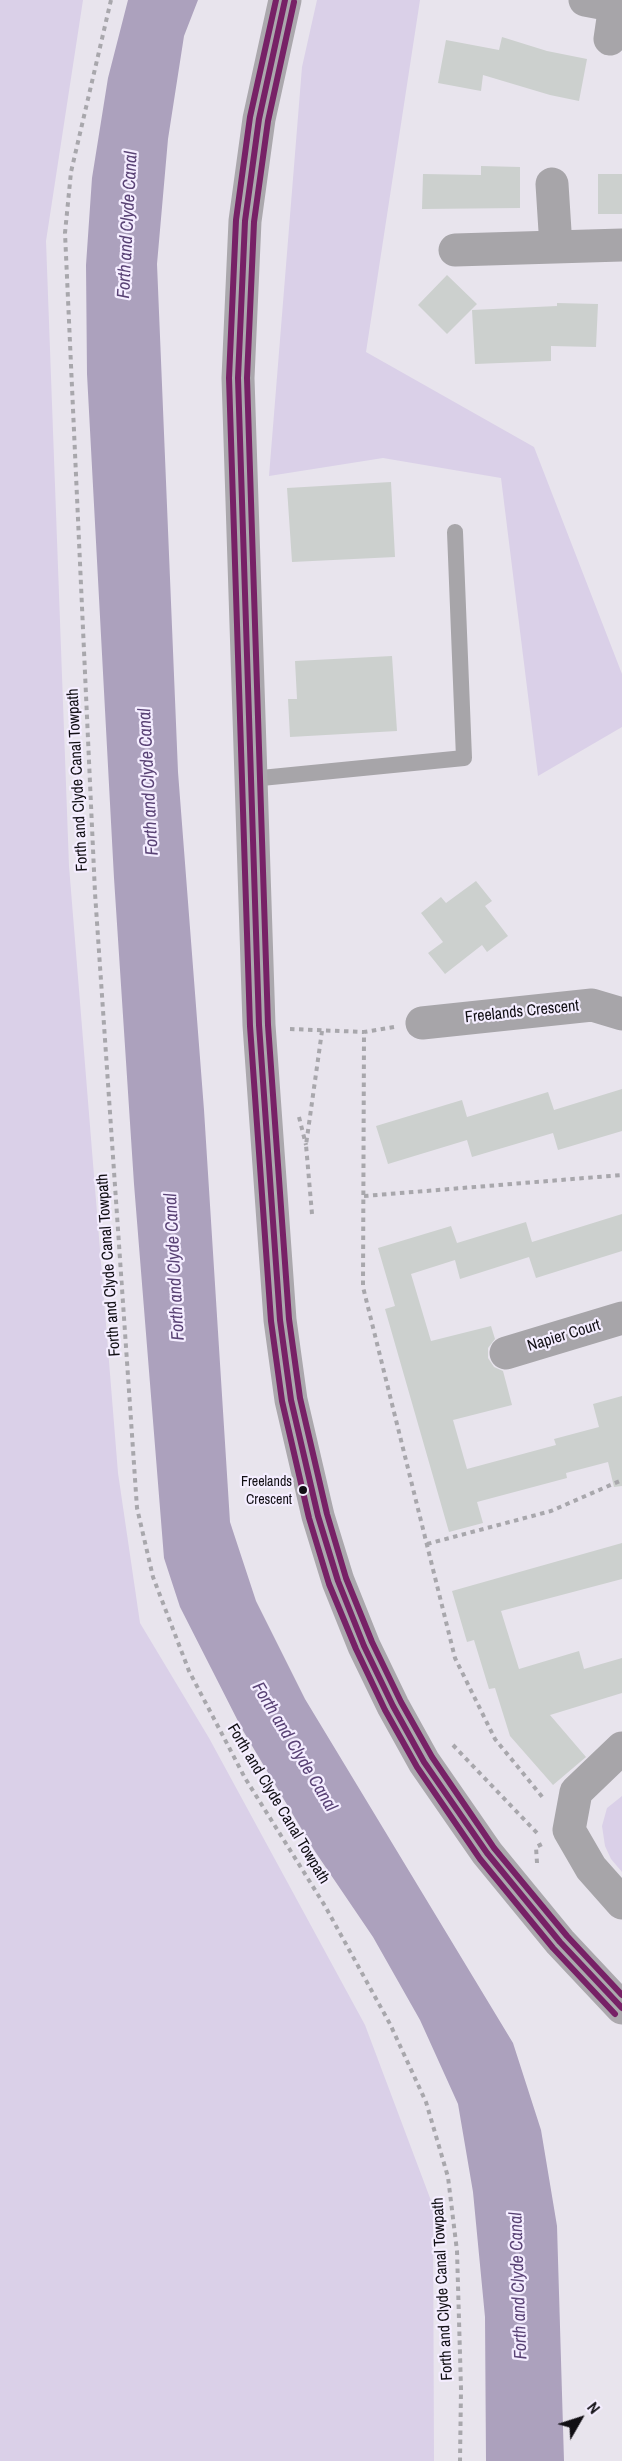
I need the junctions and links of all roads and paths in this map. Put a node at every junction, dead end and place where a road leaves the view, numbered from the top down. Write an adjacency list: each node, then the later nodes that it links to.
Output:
1 (111, 0): 29 (path, Forth and Clyde Canal Towpath)
2 (285, 0): 10 (main road)
3 (607, 4): 4 (street)
4 (610, 39)
5 (552, 184): 7 (street)
6 (622, 245): 7 (street)
7 (556, 247): 8 (street)
8 (455, 250)
9 (455, 532): 10 (lane)
10 (251, 779): 28 (main road)
11 (622, 1014): 12 (street, Freelands Crescent)
12 (422, 1023): 15 (path)
13 (285, 1028): 14 (path)
14 (322, 1031): 15 (path); 18 (path)
15 (364, 1032): 17 (path)
16 (622, 1176): 17 (path)
17 (364, 1196): 22 (path)
18 (312, 1214)
19 (622, 1318): 20 (street, Napier Court)
20 (506, 1353)
21 (622, 1480): 22 (path)
22 (427, 1544): 25 (path)
23 (449, 1742): 26 (path)
24 (622, 1748): 25 (street)
25 (569, 1830): 27 (street)
26 (537, 1871)
27 (622, 1903)
28 (622, 2008)
29 (460, 2461)

